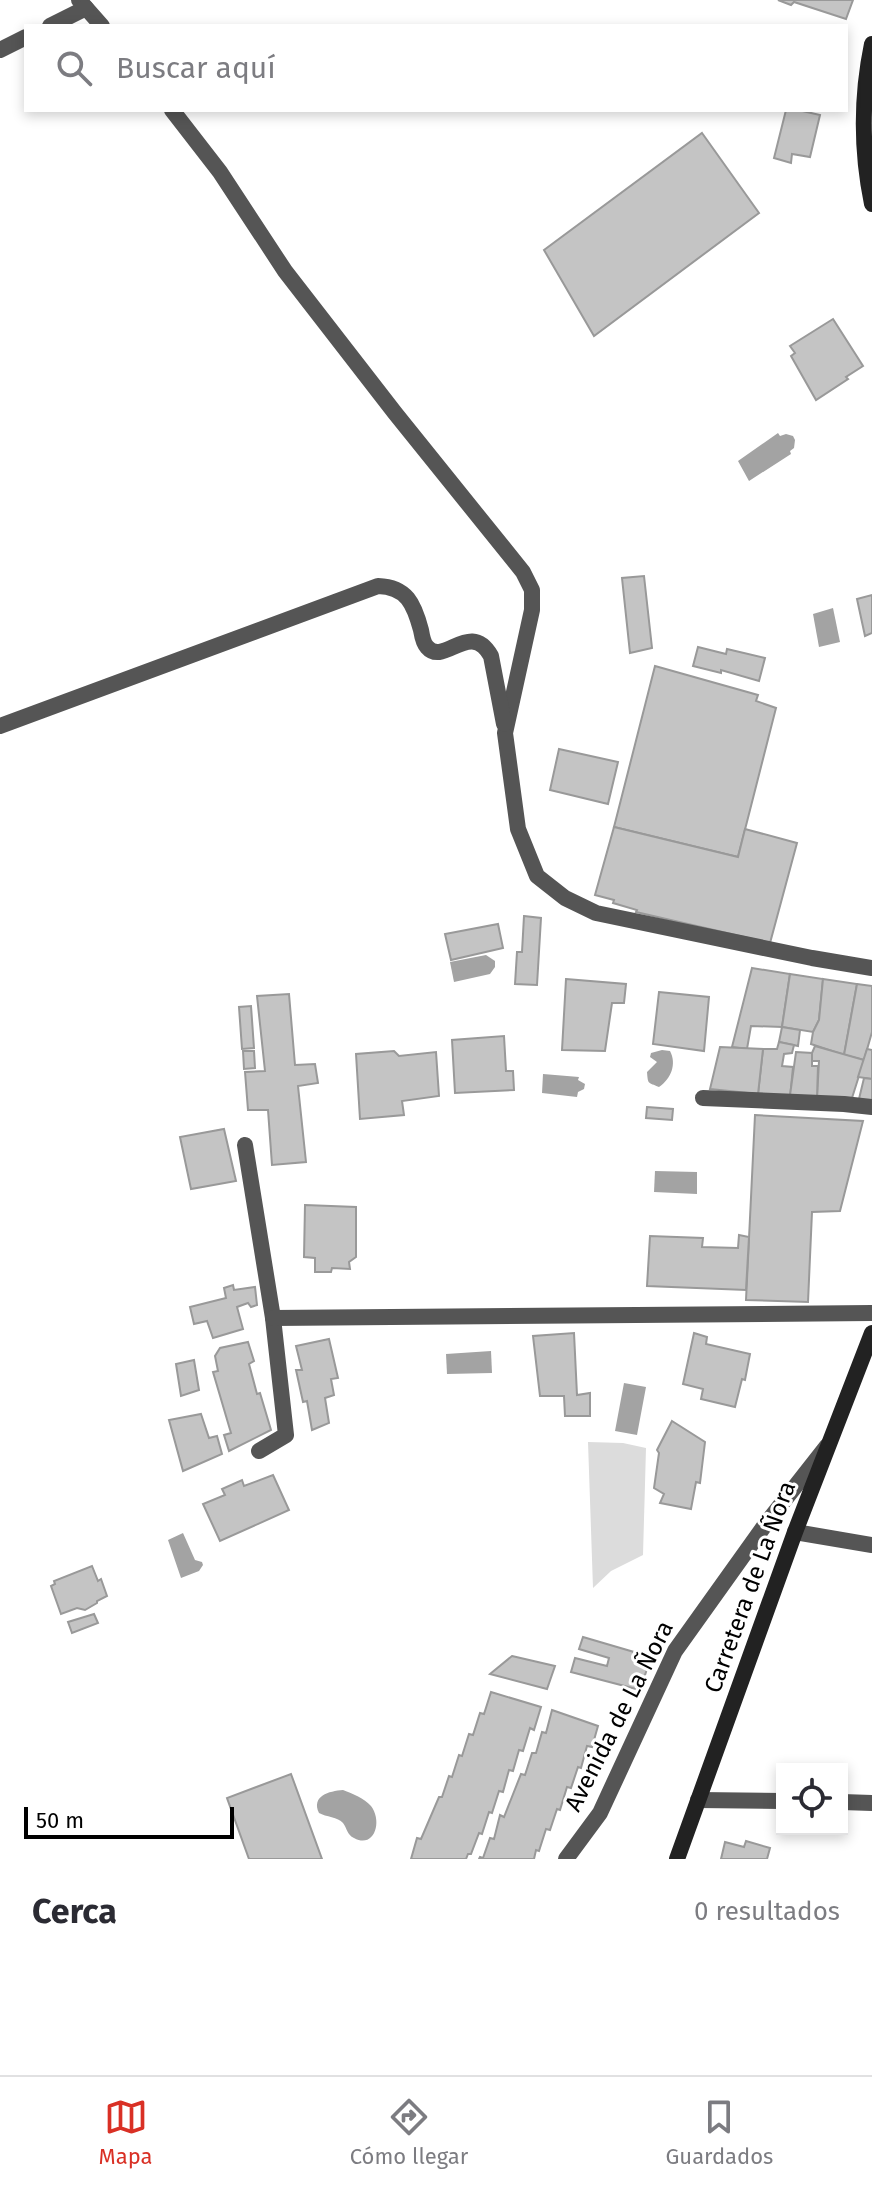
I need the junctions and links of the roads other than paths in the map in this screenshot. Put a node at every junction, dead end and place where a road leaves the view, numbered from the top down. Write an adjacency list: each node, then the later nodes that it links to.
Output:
1 (83, 4): 2 (street); 3 (street)
2 (53, 24)
3 (100, 24)
4 (24, 38): 6 (street)
5 (872, 44): 7 (main road)
6 (0, 50)
7 (868, 106): 9 (main road)
8 (174, 112): 10 (street)
9 (872, 204)
10 (528, 630): 11 (street); 13 (street)
11 (486, 647): 12 (street); 13 (street)
12 (0, 726)
13 (505, 733): 14 (street)
14 (872, 968)
15 (703, 1098): 16 (street)
16 (872, 1107)
17 (245, 1145): 19 (street)
18 (872, 1313): 19 (street)
19 (273, 1318): 22 (street)
20 (872, 1333): 21 (main road, Carretera de La Ñora)
21 (830, 1441): 23 (main road, Carretera de La Ñora); 29 (street, Avenida de La Ñora)
22 (259, 1451)
23 (795, 1532): 24 (street); 25 (main road, Carretera de La Ñora)
24 (872, 1545)
25 (698, 1800): 26 (street); 30 (main road, Carretera de La Ñora)
26 (776, 1801)
27 (848, 1802): 28 (street)
28 (872, 1803)
29 (566, 1859)
30 (677, 1859)

